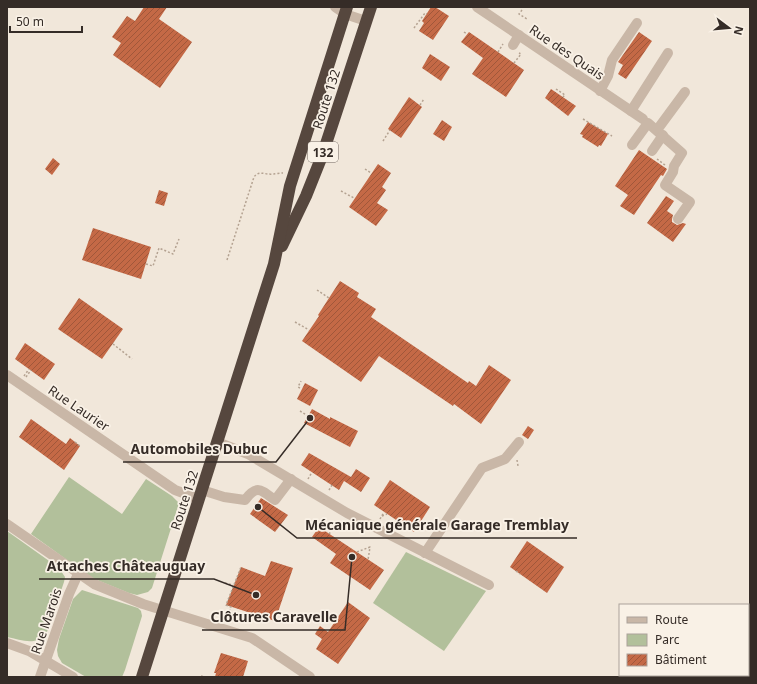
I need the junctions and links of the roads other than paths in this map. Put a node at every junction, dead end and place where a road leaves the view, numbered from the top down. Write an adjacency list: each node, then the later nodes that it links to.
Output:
1 (371, 7): 4 (highway, Route 132 / 132)
2 (477, 7): 6 (street, Rue des Quais)
3 (342, 9): 4 (street); 15 (highway, Route 132 / 132)
4 (366, 21): 17 (highway, Route 132 / 132)
5 (636, 23): 9 (street)
6 (519, 35): 7 (street); 9 (street, Rue des Quais)
7 (509, 44)
8 (668, 53): 11 (street)
9 (600, 90): 11 (street, Rue des Quais)
10 (685, 92): 13 (street)
11 (631, 111): 12 (street, Rue des Quais)
12 (643, 119)
13 (660, 133): 14 (street); 16 (street); 18 (street)
14 (632, 145)
15 (302, 150): 17 (highway); 19 (highway, Route 132 / 132)
16 (652, 151)
17 (322, 156): 19 (highway, Route 132 / 132)
18 (678, 219)
19 (274, 264): 21 (highway, Route 132 / 132)
20 (7, 375): 24 (street, Rue Laurier)
21 (217, 442): 23 (street); 24 (highway, Route 132 / 132)
22 (520, 442): 26 (street)
23 (291, 479): 24 (street, Rue Laurier); 26 (street)
24 (200, 495): 29 (highway, Route 132 / 132)
25 (7, 524): 27 (street)
26 (425, 553): 28 (street)
27 (78, 574): 29 (street); 31 (street, Rue Marois)
28 (489, 585)
29 (163, 610): 34 (highway, Route 132 / 132); 35 (street)
30 (7, 644): 31 (street)
31 (45, 661): 32 (street, Rue Marois); 33 (street)
32 (40, 677)
33 (73, 677)
34 (142, 677)
35 (310, 677)

